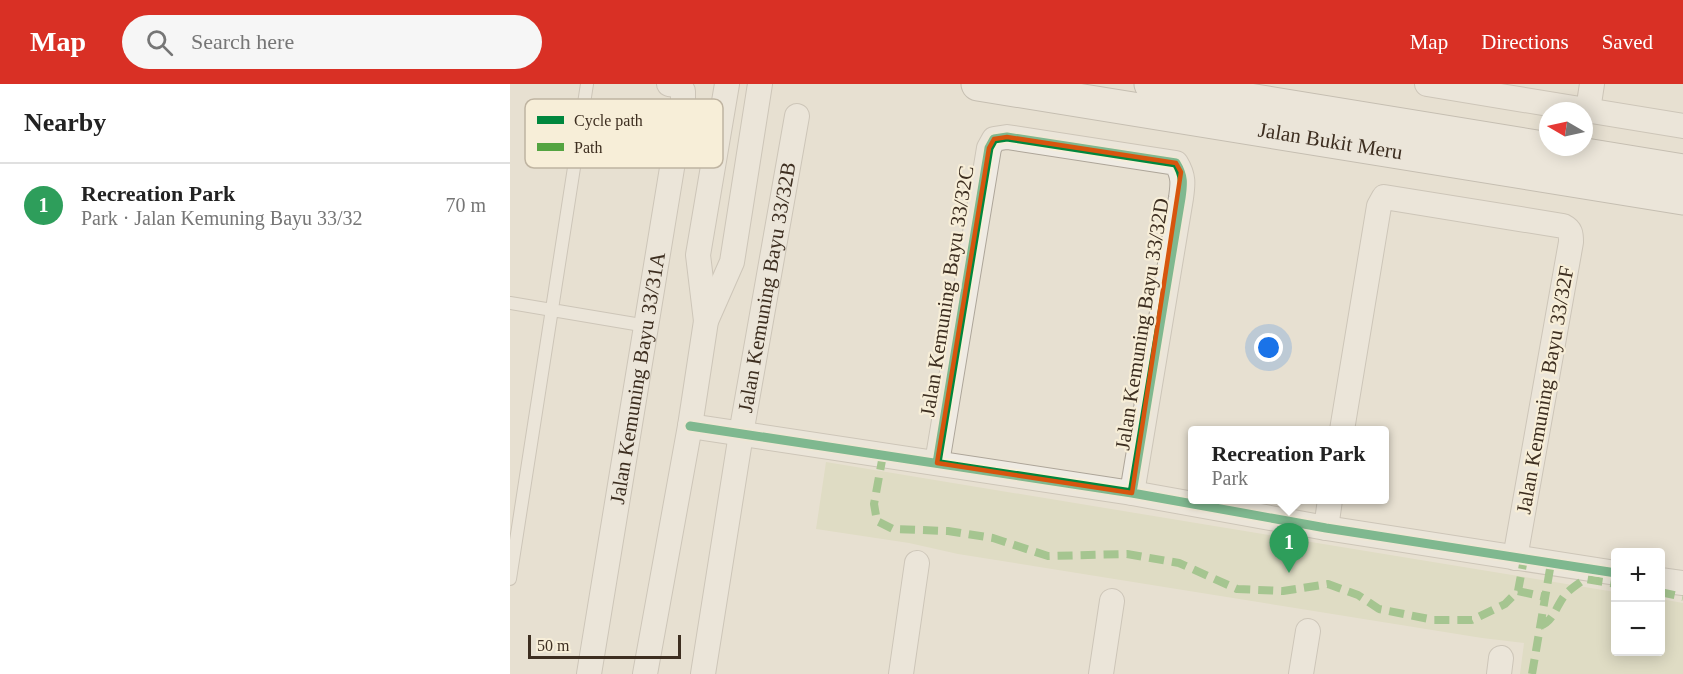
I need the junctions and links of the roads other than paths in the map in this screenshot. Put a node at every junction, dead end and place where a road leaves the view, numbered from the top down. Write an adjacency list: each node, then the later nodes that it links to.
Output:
1 (587, 84): 9 (lane)
2 (728, 84): 14 (street)
3 (760, 84): 25 (street)
4 (978, 84): 22 (main road, Jalan Bukit Meru)
5 (1151, 84): 21 (main road, Jalan Bukit Meru)
6 (1426, 84): 11 (street)
7 (1592, 84): 12 (street)
8 (673, 85): 10 (street, Jalan Kemuning Bayu 33/31A)
9 (585, 99)
10 (683, 99)
11 (1539, 102)
12 (1589, 102)
13 (1593, 111): 16 (street)
14 (723, 112)
15 (797, 116): 29 (street, Jalan Kemuning Bayu 33/32B)
16 (1683, 126)
17 (1007, 136): 30 (street, Jalan Kemuning Bayu 33/32C); 31 (street, Jalan Kemuning Bayu 33/32D)
18 (574, 168): 24 (lane)
19 (672, 168): 26 (street, Jalan Kemuning Bayu 33/31A)
20 (713, 168): 25 (street)
21 (1683, 171)
22 (1683, 198)
23 (510, 303): 24 (lane)
24 (552, 310): 26 (lane); 39 (lane)
25 (706, 321): 27 (street)
26 (647, 326): 44 (street, Jalan Kemuning Bayu 33/31A)
27 (690, 426): 29 (street); 45 (street)
28 (1343, 426): 36 (street, Jalan Kemuning Bayu 33/32F)
29 (741, 434): 30 (street); 46 (street, Jalan Kemuning Bayu 33/32B)
30 (937, 463): 31 (street)
31 (1132, 493): 32 (street)
32 (1188, 503)
33 (1193, 504): 35 (street)
34 (1329, 504): 35 (street)
35 (1326, 528): 36 (street)
36 (1515, 558): 38 (street)
37 (917, 563): 47 (street)
38 (1611, 572)
39 (510, 579)
40 (1665, 581): 41 (street)
41 (1683, 583)
42 (1113, 601): 48 (street)
43 (1308, 631): 49 (street)
44 (589, 674)
45 (645, 674)
46 (703, 674)
47 (901, 674)
48 (1101, 674)
49 (1301, 674)

